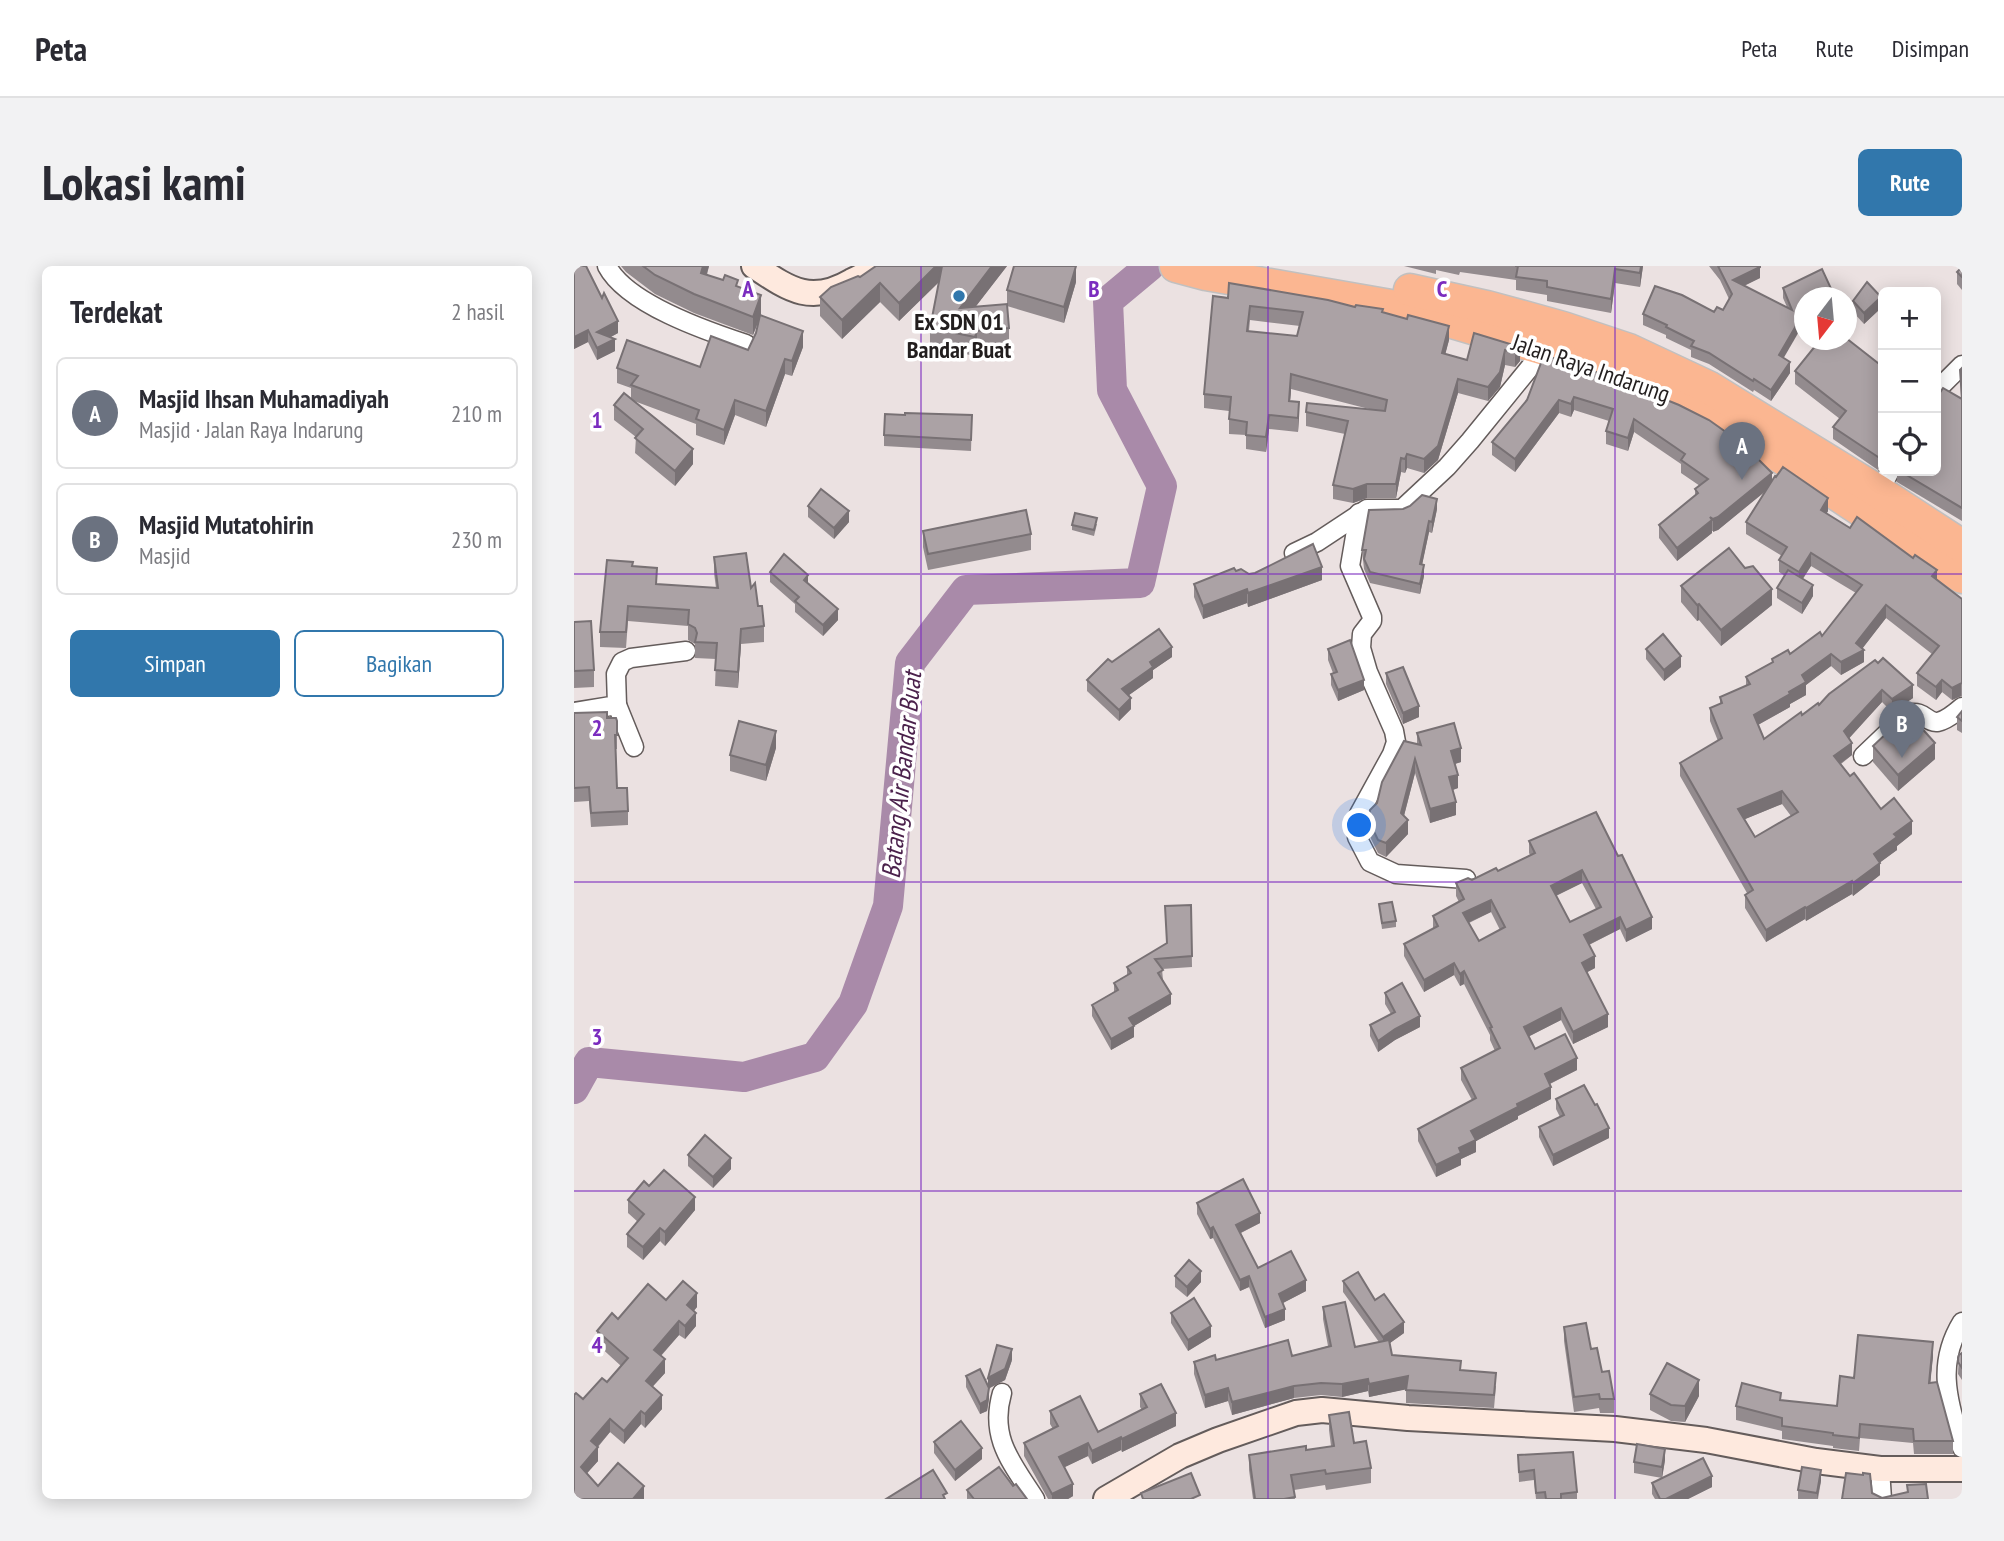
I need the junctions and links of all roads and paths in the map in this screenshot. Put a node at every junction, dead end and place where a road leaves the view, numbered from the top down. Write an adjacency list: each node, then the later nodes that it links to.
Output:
1 (607, 266): 7 (street)
2 (754, 266): 3 (street)
3 (876, 266)
4 (1278, 266): 6 (highway, Jalan Raya Indarung)
5 (1191, 270): 6 (highway, Jalan Raya Indarung)
6 (1554, 338): 10 (highway, Jalan Raya Indarung); 11 (street); 14 (highway, Jalan Raya Indarung)
7 (746, 344)
8 (1962, 365): 9 (street)
9 (1941, 386)
10 (1885, 481): 12 (highway, Jalan Raya Indarung)
11 (1359, 513): 13 (street); 21 (street)
12 (1962, 546)
13 (1283, 559)
14 (1962, 576)
15 (685, 651): 16 (street)
16 (617, 705): 18 (street); 19 (street)
17 (1962, 706): 20 (street)
18 (574, 712)
19 (634, 747)
20 (1863, 756)
21 (1466, 879)
22 (1962, 1322): 24 (street)
23 (1002, 1393): 27 (street)
24 (1962, 1448)
25 (1880, 1469): 26 (street); 28 (street); 29 (street)
26 (1962, 1469)
27 (1035, 1499)
28 (1106, 1499)
29 (1882, 1499)

